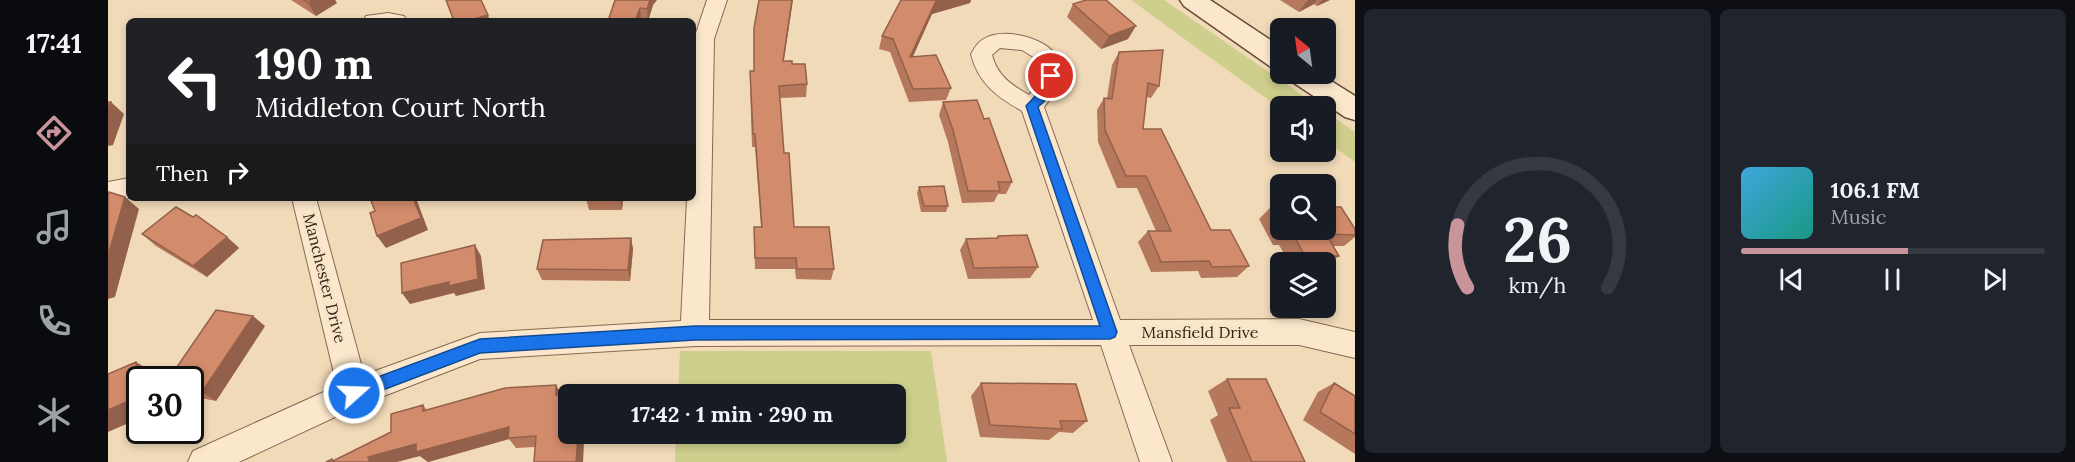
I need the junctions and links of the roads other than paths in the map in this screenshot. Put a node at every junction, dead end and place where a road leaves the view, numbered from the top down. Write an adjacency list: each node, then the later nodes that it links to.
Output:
1 (717, 0): 11 (street)
2 (1193, 0): 3 (street)
3 (1270, 52)
4 (1316, 84): 6 (street)
5 (1032, 106): 10 (street)
6 (1355, 110)
7 (126, 189): 8 (street)
8 (108, 192)
9 (305, 201): 13 (street, Manchester Drive)
10 (1110, 332): 11 (street, Mansfield Drive); 12 (street, Mansfield Drive); 15 (street)
11 (695, 333): 13 (street, Mansfield Drive)
12 (1355, 345)
13 (354, 393): 14 (street, Mansfield Drive)
14 (204, 462)
15 (1156, 462)

